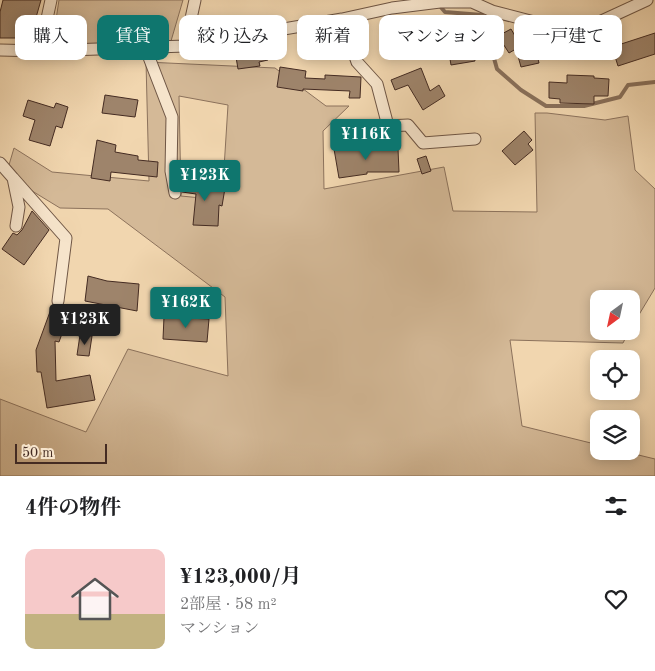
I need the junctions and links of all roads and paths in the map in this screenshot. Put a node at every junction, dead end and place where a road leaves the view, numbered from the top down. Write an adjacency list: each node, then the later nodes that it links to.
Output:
1 (51, 0): 4 (street)
2 (196, 0): 5 (street)
3 (647, 0): 6 (street)
4 (48, 15)
5 (192, 15)
6 (360, 15)
7 (0, 50): 8 (street)
8 (15, 50)
9 (150, 60): 14 (street)
10 (356, 60): 11 (street)
11 (475, 139)
12 (0, 163): 13 (street)
13 (13, 178): 15 (street); 16 (street)
14 (175, 193)
15 (16, 226)
16 (58, 301)

